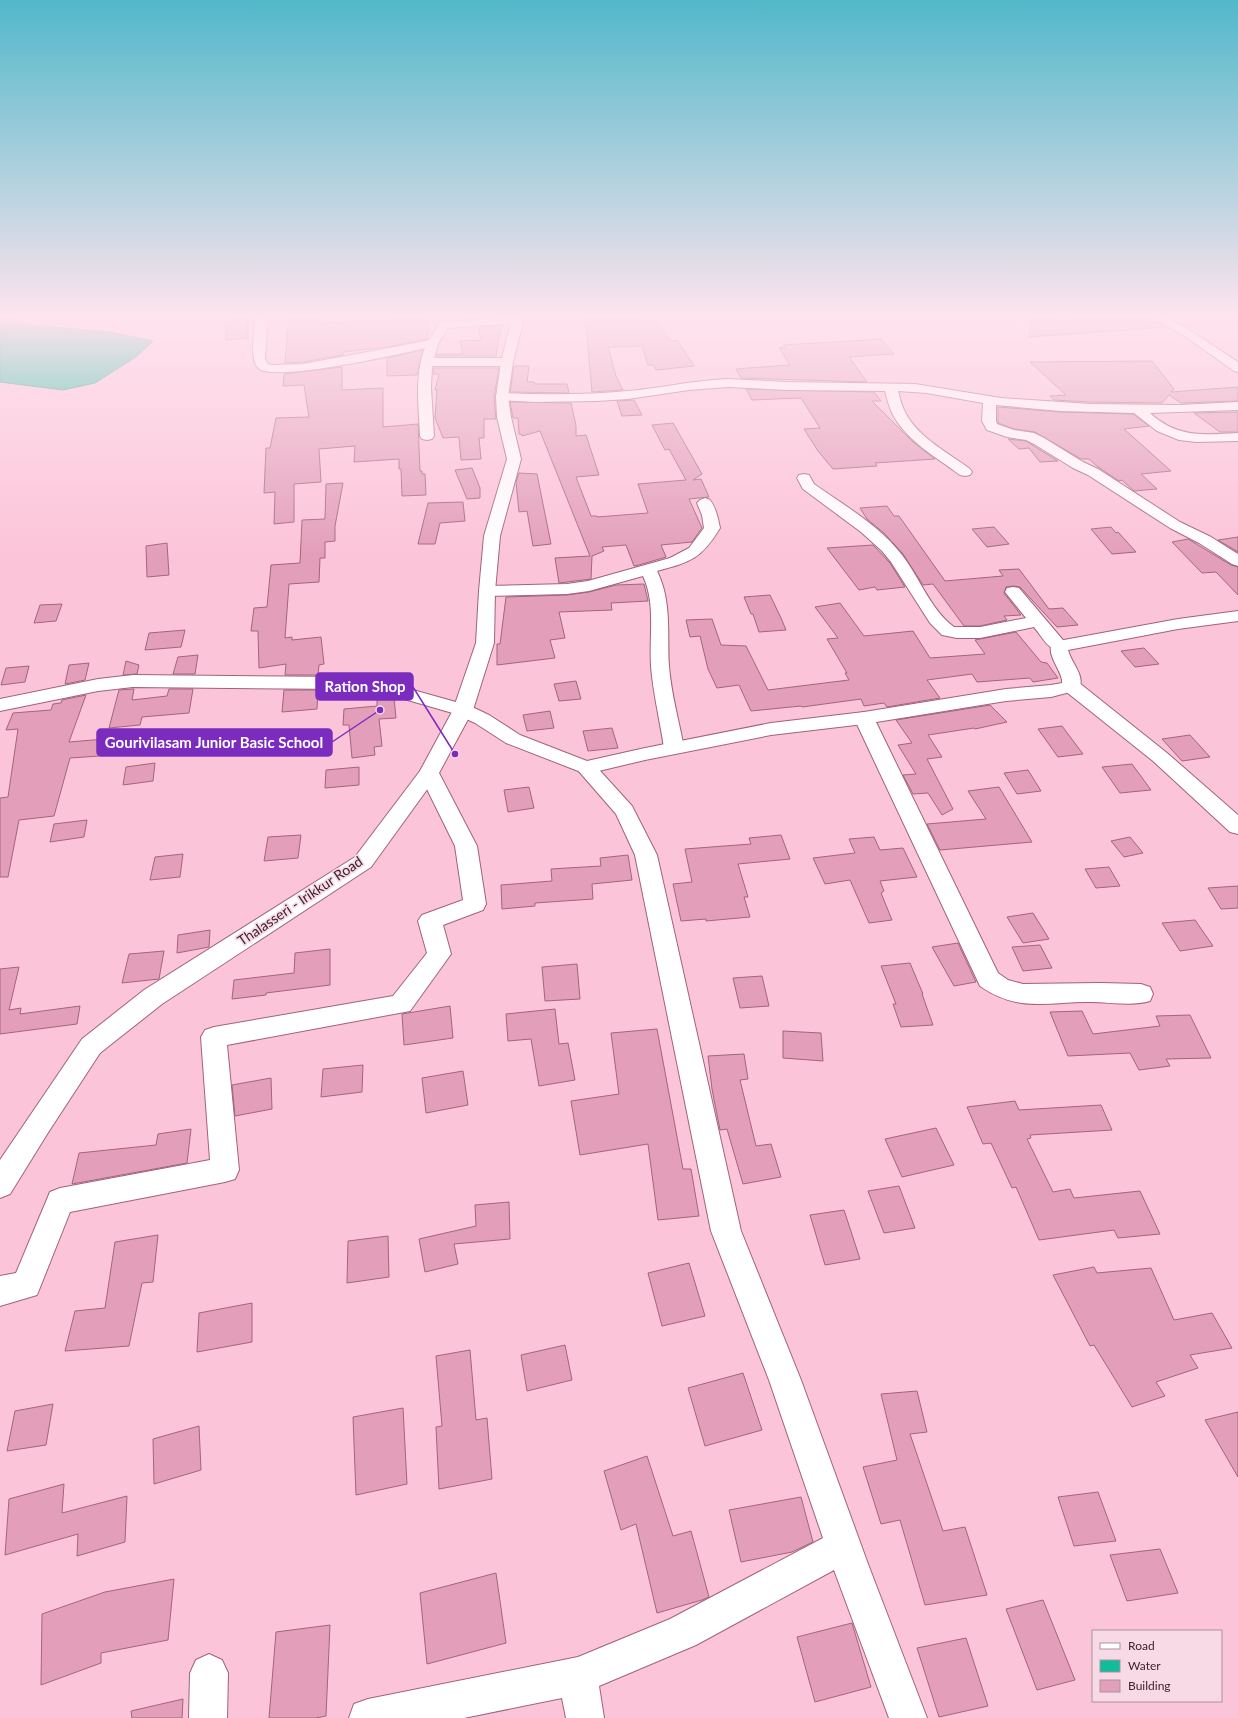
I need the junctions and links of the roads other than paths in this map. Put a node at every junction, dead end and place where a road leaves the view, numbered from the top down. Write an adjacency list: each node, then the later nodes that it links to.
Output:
1 (425, 394): 9 (street)
2 (628, 394): 5 (street)
3 (893, 394): 11 (street)
4 (957, 394): 6 (street)
5 (502, 397): 16 (street, Thalasseri - Irikkur Road)
6 (990, 401): 8 (street); 14 (street)
7 (1238, 406): 8 (street)
8 (1138, 410): 10 (street)
9 (426, 436)
10 (1238, 437)
11 (965, 472)
12 (804, 478): 19 (street)
13 (705, 503): 15 (street)
14 (1238, 561)
15 (648, 569): 16 (street); 25 (street)
16 (487, 592): 23 (street, Thalasseri - Irikkur Road)
17 (1012, 592): 19 (street)
18 (1238, 616): 20 (street)
19 (1038, 621): 20 (street)
20 (1059, 646): 21 (street)
21 (1072, 686): 24 (street); 28 (street)
22 (0, 705): 23 (street)
23 (462, 710): 26 (street); 27 (street, Thalasseri - Irikkur Road)
24 (864, 718): 25 (street); 29 (street)
25 (674, 748): 26 (street)
26 (586, 768): 32 (street)
27 (429, 772): 30 (street, Thalasseri - Irikkur Road); 31 (street)
28 (1238, 827)
29 (1141, 994)
30 (0, 1185)
31 (0, 1291)
32 (844, 1546): 34 (street); 38 (street)
33 (209, 1673): 35 (street)
34 (578, 1676): 36 (street); 37 (street)
35 (208, 1718)
36 (368, 1718)
37 (585, 1718)
38 (908, 1718)

